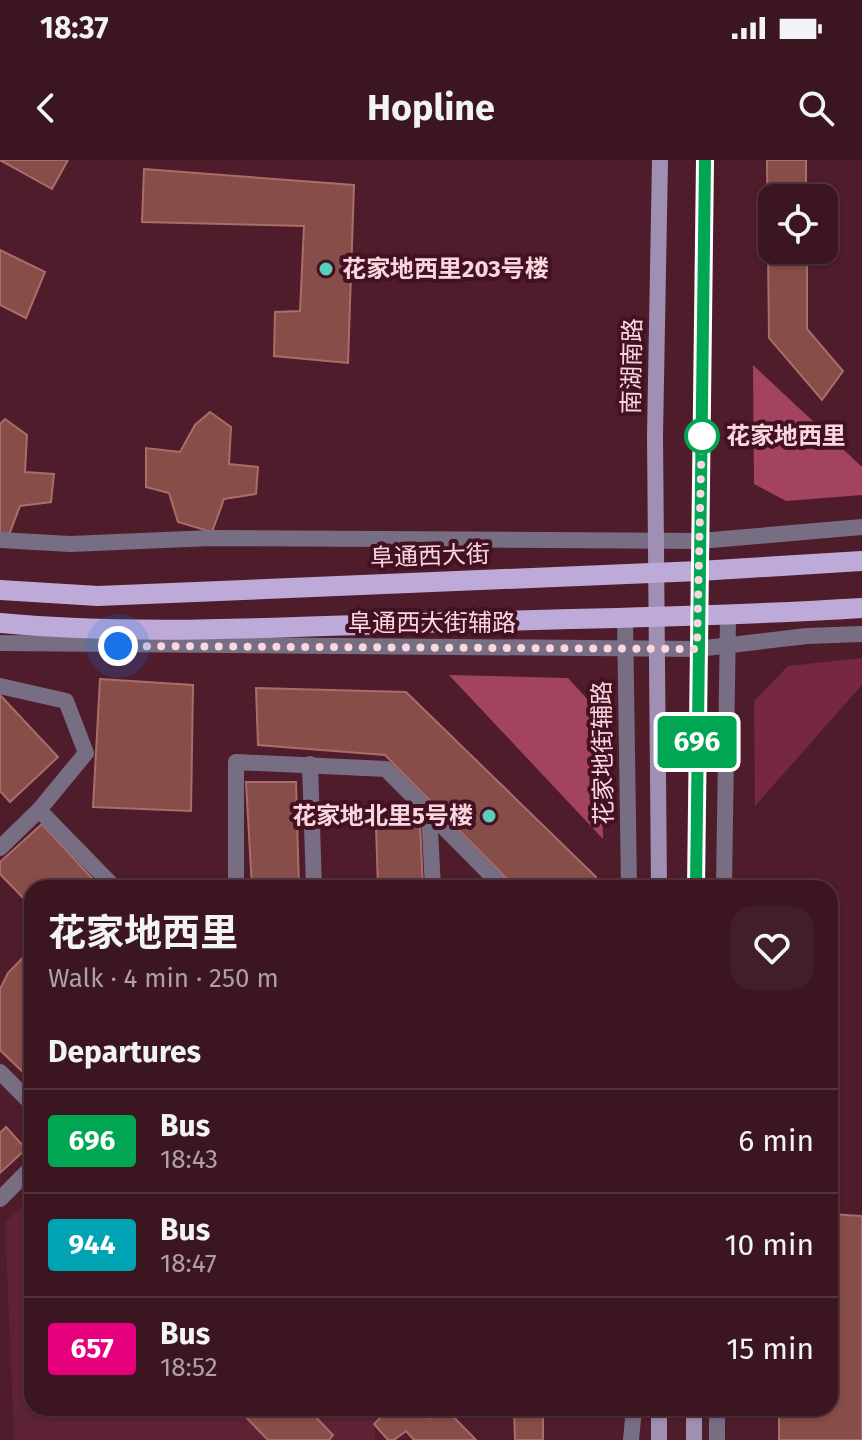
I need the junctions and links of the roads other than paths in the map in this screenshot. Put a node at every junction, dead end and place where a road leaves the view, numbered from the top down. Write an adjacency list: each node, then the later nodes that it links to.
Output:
1 (660, 160): 5 (street, 南湖南路)
2 (705, 160): 6 (street)
3 (862, 527): 6 (street)
4 (0, 540): 5 (street)
5 (656, 541): 6 (street); 9 (street, 南湖南路)
6 (700, 541): 8 (street)
7 (862, 561): 8 (main road, 阜通西大街)
8 (699, 571): 9 (main road, 阜通西大街); 15 (street)
9 (657, 572): 10 (main road, 阜通西大街); 13 (street, 南湖南路)
10 (0, 590)
11 (862, 608): 14 (main road)
12 (625, 617): 13 (main road); 16 (main road); 20 (street, 花家地街辅路)
13 (658, 617): 15 (main road); 21 (street, 南湖南路)
14 (728, 617): 15 (main road); 19 (street)
15 (698, 618): 22 (street)
16 (0, 623)
17 (862, 634): 19 (street, 阜通西大街辅路)
18 (0, 643): 20 (street, 阜通西大街辅路)
19 (726, 647): 22 (street, 阜通西大街辅路); 36 (street)
20 (625, 648): 21 (street, 阜通西大街辅路); 33 (street, 花家地街辅路)
21 (658, 648): 22 (street, 阜通西大街辅路); 34 (street, 南湖南路)
22 (697, 649): 35 (street)
23 (0, 686): 25 (street)
24 (310, 764): 26 (street); 29 (street); 30 (street)
25 (39, 810): 27 (street); 28 (street)
26 (429, 812): 31 (street); 32 (street)
27 (0, 848)
28 (107, 880)
29 (236, 880)
30 (314, 880)
31 (433, 880)
32 (496, 880)
33 (629, 880)
34 (659, 880)
35 (696, 880)
36 (724, 880)
37 (0, 1072): 38 (street)
38 (24, 1096)
39 (24, 1175): 40 (street)
40 (0, 1199)
41 (633, 1416): 45 (street)
42 (659, 1416): 46 (street)
43 (694, 1416): 47 (street)
44 (717, 1416): 48 (street)
45 (631, 1440)
46 (659, 1440)
47 (694, 1440)
48 (717, 1440)

